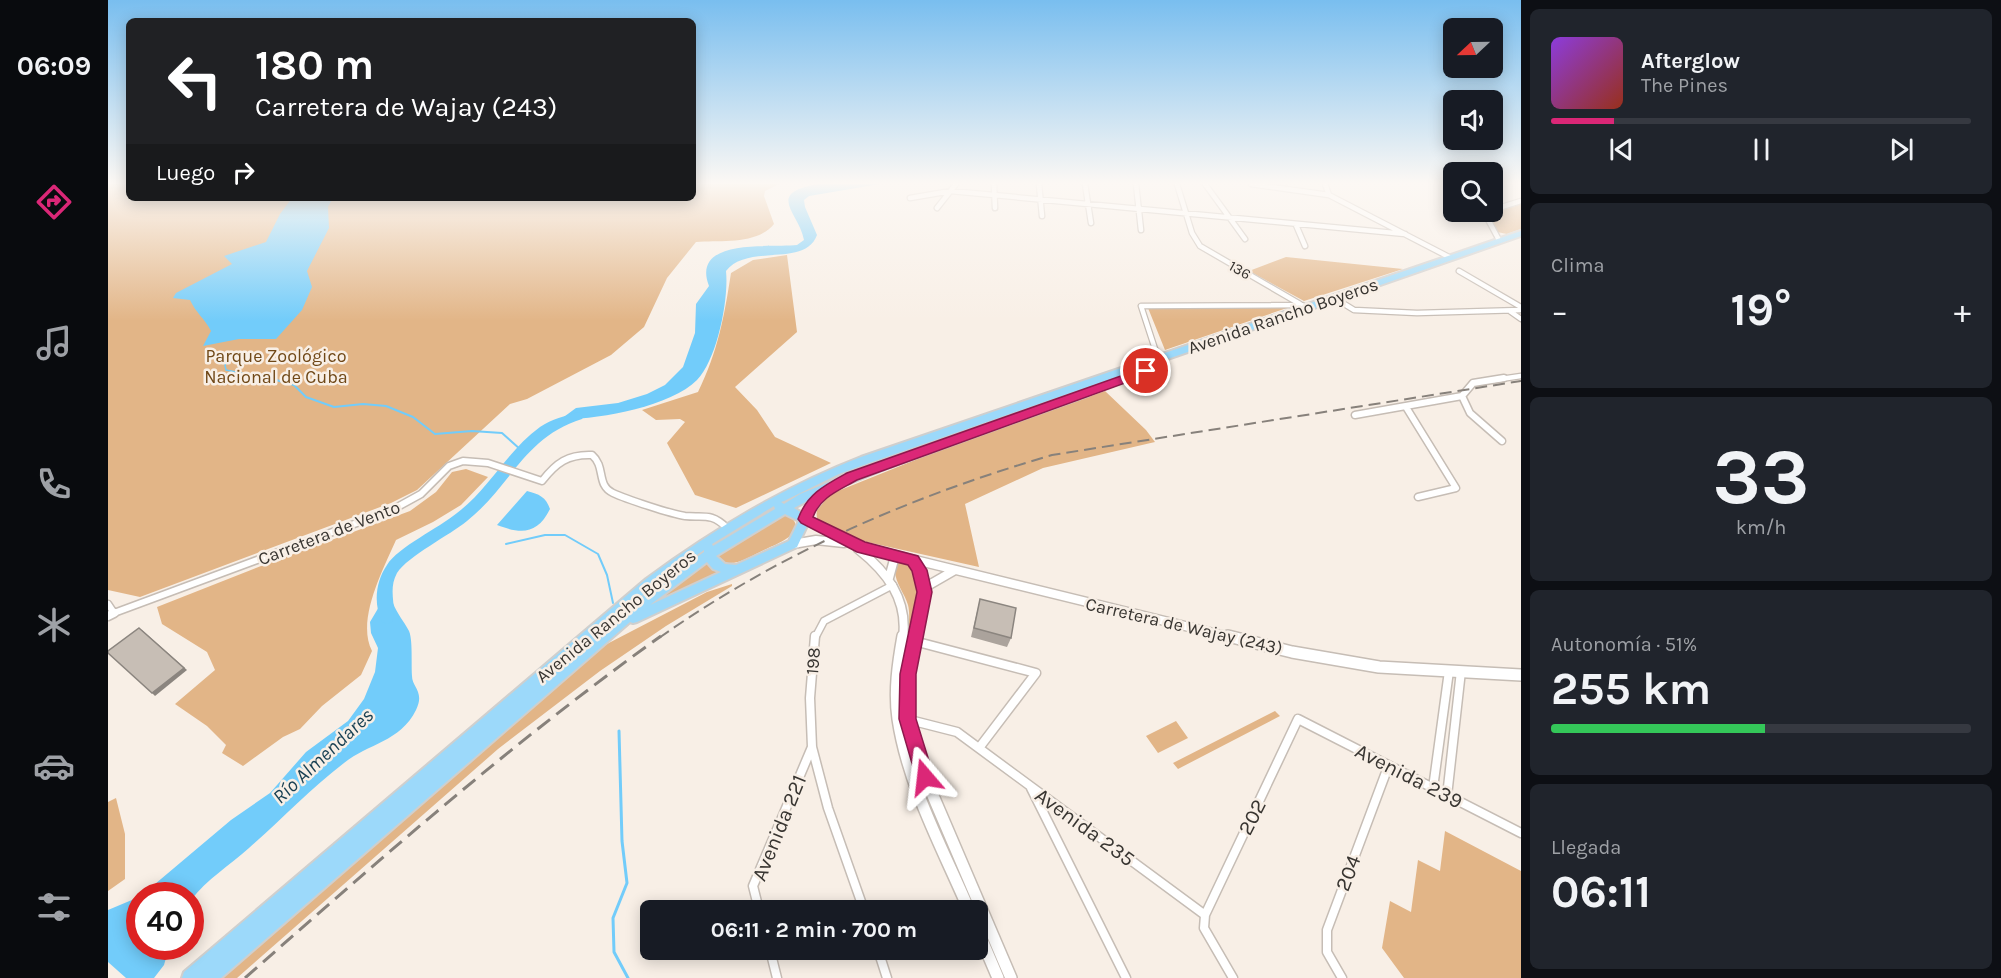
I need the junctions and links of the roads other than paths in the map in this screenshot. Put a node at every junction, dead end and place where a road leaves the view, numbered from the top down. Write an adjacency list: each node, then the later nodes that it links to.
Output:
1 (1191, 230): 16 (street, 136)
2 (1238, 230): 9 (street)
3 (1298, 230): 12 (street)
4 (1352, 230): 8 (street)
5 (1397, 230): 8 (street)
6 (1494, 230): 10 (street)
7 (1521, 233): 10 (highway, Avenida Rancho Boyeros)
8 (1405, 234): 13 (street)
9 (1245, 239)
10 (1499, 240): 13 (highway, Avenida Rancho Boyeros)
11 (1521, 240): 15 (highway, Avenida Rancho Boyeros)
12 (1305, 246)
13 (1449, 257): 16 (highway, Avenida Rancho Boyeros)
14 (1459, 271): 17 (street)
15 (1341, 302): 18 (street); 26 (highway, Avenida Rancho Boyeros)
16 (1304, 307): 20 (highway, Avenida Rancho Boyeros); 20 (street)
17 (1521, 309): 18 (street)
18 (1511, 312): 19 (street)
19 (1521, 319)
20 (1162, 358): 28 (highway, Avenida Rancho Boyeros)
21 (1521, 375): 22 (street)
22 (1462, 396): 23 (street); 25 (street)
23 (1406, 407): 24 (street); 27 (street)
24 (1355, 415)
25 (1502, 441)
26 (838, 482): 29 (highway, Avenida Rancho Boyeros); 30 (highway)
27 (1418, 497)
28 (765, 506): 29 (highway); 31 (highway, Avenida Rancho Boyeros)
29 (784, 507): 30 (highway); 34 (highway, Avenida Rancho Boyeros)
30 (806, 519): 32 (highway); 33 (street, Carretera de Wajay (243))
31 (723, 530): 34 (highway); 41 (street, Carretera de Vento); 64 (highway, Avenida Rancho Boyeros)
32 (793, 544): 33 (street, Carretera de Wajay (243)); 37 (highway)
33 (852, 544): 35 (street, Carretera de Wajay (243)); 39 (street)
34 (709, 554): 37 (highway); 42 (highway, Avenida Rancho Boyeros)
35 (895, 556): 36 (street, Carretera de Wajay (243)); 39 (street)
36 (913, 560): 38 (street, Carretera de Wajay (243)); 40 (street)
37 (739, 570): 42 (highway)
38 (956, 570): 40 (street); 45 (street, Carretera de Wajay (243))
39 (891, 582): 43 (street); 50 (street, 198)
40 (924, 592): 44 (street)
41 (110, 611)
42 (603, 638): 65 (highway, Avenida Rancho Boyeros)
43 (902, 638): 44 (street); 49 (street)
44 (914, 641): 49 (street); 51 (street)
45 (1449, 670): 46 (street, Carretera de Wajay (243)); 54 (street)
46 (1461, 670): 47 (street, Carretera de Wajay (243)); 55 (street)
47 (1521, 675)
48 (1298, 718): 52 (street, Avenida 239); 60 (street, 202)
49 (903, 719): 51 (street, Avenida 235); 59 (street); 69 (street)
50 (812, 747): 57 (street, Avenida 221); 58 (street)
51 (979, 748): 53 (street, Avenida 235)
52 (1388, 766): 54 (street, Avenida 239); 72 (street, 204)
53 (1030, 786): 60 (street, Avenida 235); 70 (street)
54 (1433, 788): 55 (street, Avenida 239)
55 (1448, 796): 56 (street, Avenida 239)
56 (1521, 832)
57 (756, 900)
58 (861, 900)
59 (965, 900)
60 (1205, 915): 71 (street)
61 (988, 954): 68 (street)
62 (772, 960): 66 (street)
63 (881, 960): 67 (street)
64 (189, 978)
65 (209, 978)
66 (777, 978)
67 (887, 978)
68 (998, 978)
69 (1011, 978)
70 (1126, 978)
71 (1233, 978)
72 (1342, 978)

